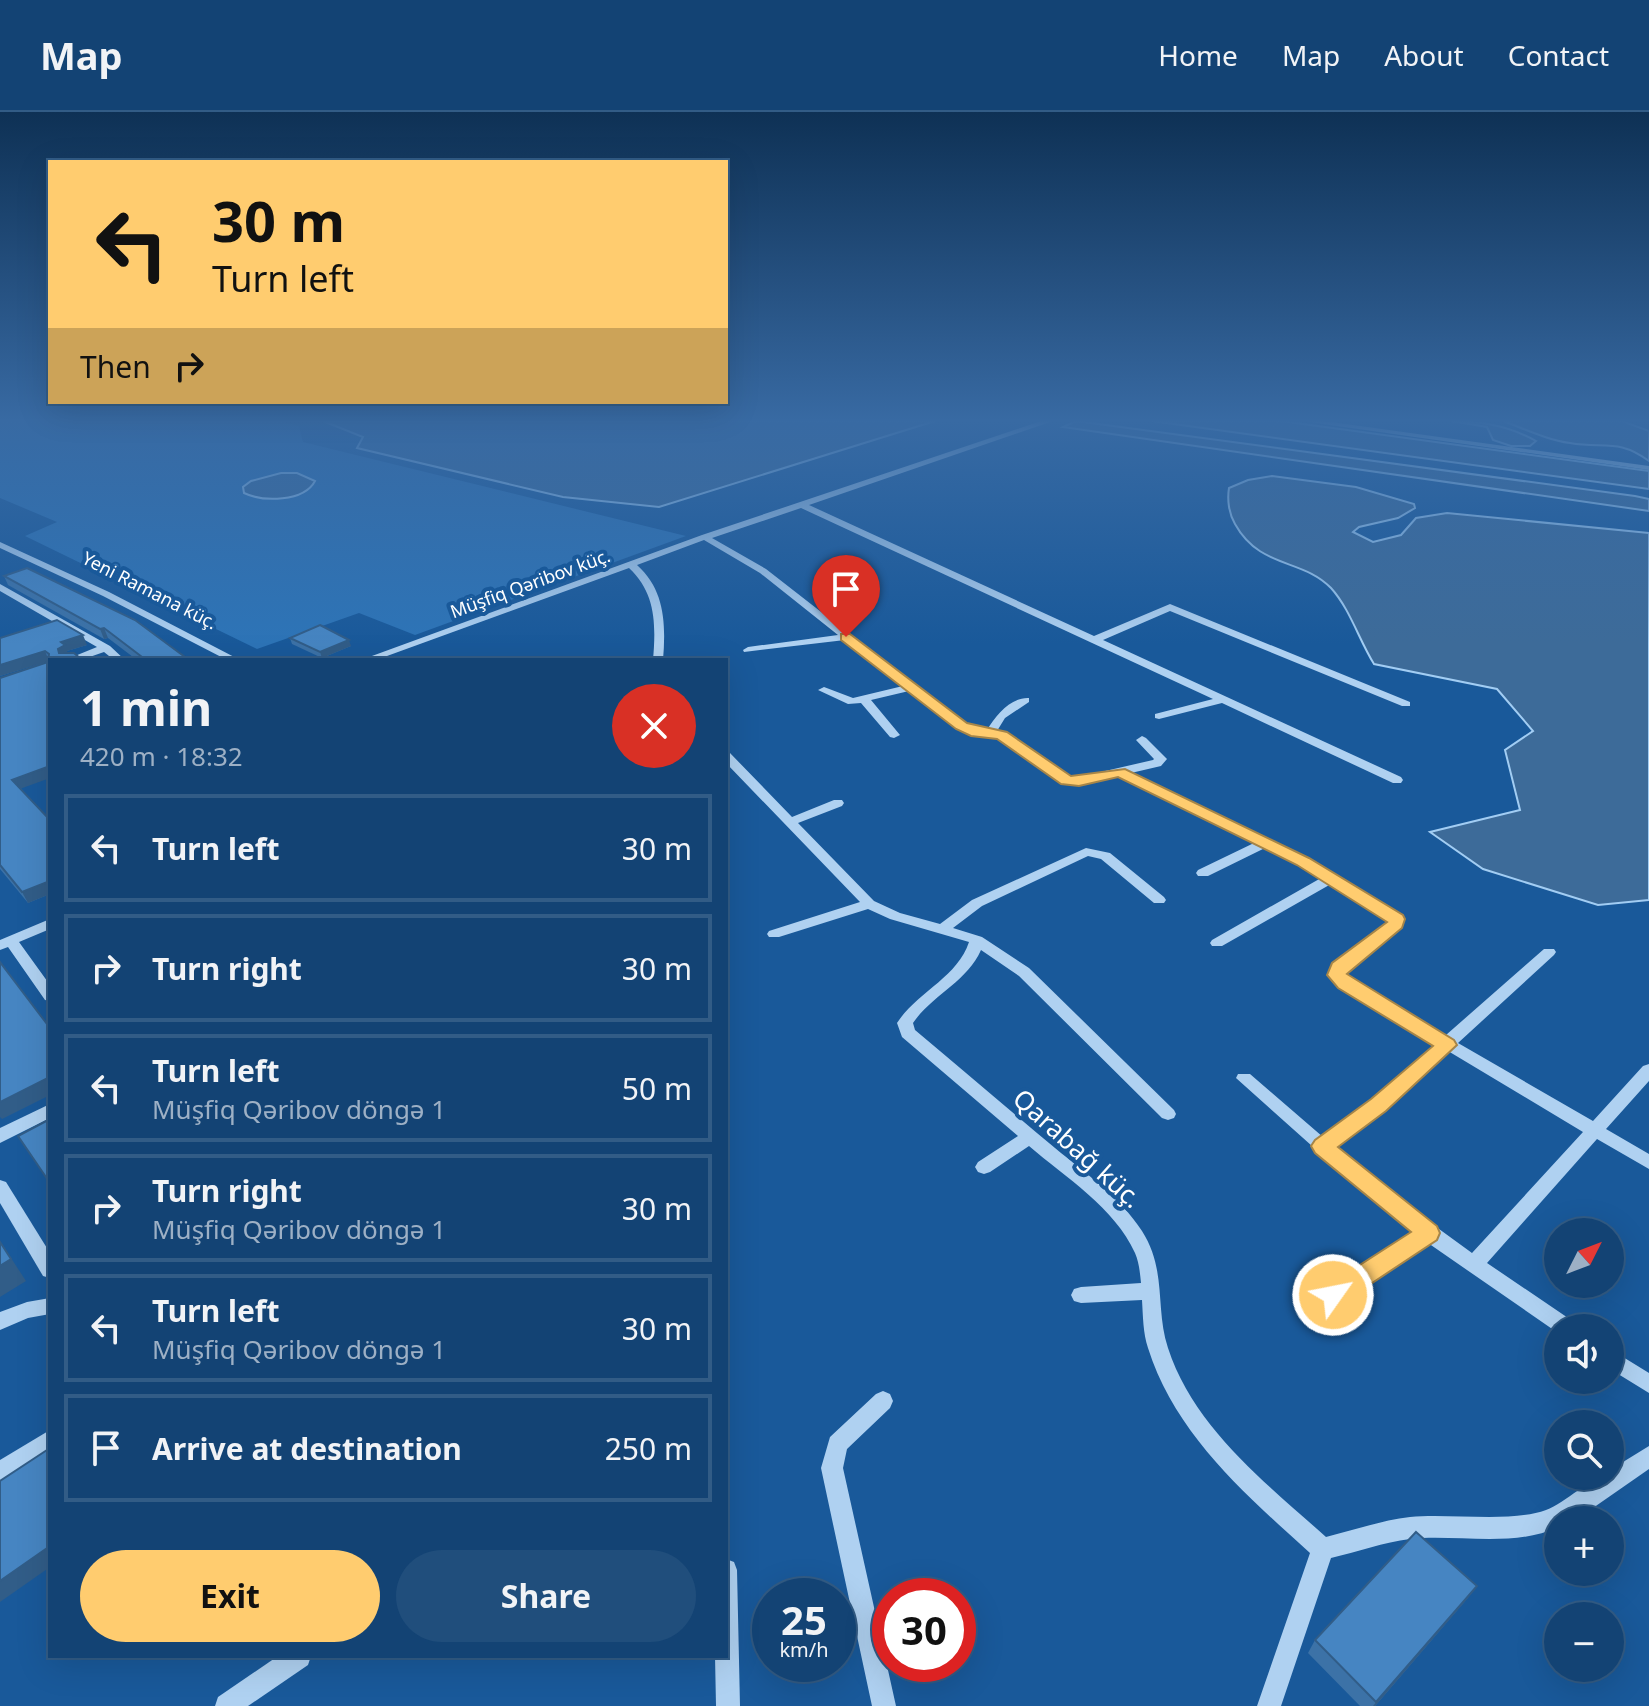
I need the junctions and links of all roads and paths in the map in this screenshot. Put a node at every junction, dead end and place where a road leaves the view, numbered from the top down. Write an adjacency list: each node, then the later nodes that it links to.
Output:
1 (826, 495): 2 (street, Müşfiq Qəribov küç.)
2 (800, 504): 3 (street, Müşfiq Qəribov küç.); 8 (street)
3 (705, 537): 5 (street, Müşfiq Qəribov küç.); 7 (street)
4 (0, 545): 13 (street, Yeni Ramana küç.)
5 (630, 564): 14 (street, Müşfiq Qəribov küç.); 15 (street)
6 (0, 587): 9 (street)
7 (846, 637): 10 (street); 16 (street)
8 (1094, 640): 20 (street); 21 (street)
9 (106, 648): 11 (street); 12 (street)
10 (748, 650)
11 (76, 658)
12 (118, 658)
13 (231, 658)
14 (372, 658)
15 (658, 658)
16 (910, 687): 18 (street); 23 (street)
17 (824, 690): 18 (street)
18 (864, 699): 24 (street)
19 (1025, 700): 23 (street)
20 (1222, 700): 22 (street); 28 (street)
21 (1406, 704)
22 (1159, 716)
23 (991, 732): 27 (street)
24 (894, 735)
25 (1142, 740): 27 (street)
26 (728, 758): 30 (street)
27 (1120, 772): 31 (street)
28 (1397, 780)
29 (838, 803): 30 (street)
30 (789, 822): 35 (street)
31 (1265, 843): 32 (street); 33 (street)
32 (1203, 873)
33 (1332, 878): 41 (street); 44 (street)
34 (1159, 900): 37 (street)
35 (869, 904): 37 (street); 38 (street)
36 (48, 925): 40 (street)
37 (943, 929): 39 (street)
38 (774, 934)
39 (977, 940): 48 (street); 51 (street, Qarabağ küç.)
40 (5, 943): 43 (street)
41 (1217, 943)
42 (1549, 952): 44 (street)
43 (48, 994)
44 (1447, 1045): 49 (street); 52 (street)
45 (1649, 1070): 49 (street)
46 (1244, 1078): 52 (street)
47 (48, 1111): 50 (street)
48 (1168, 1114)
49 (1595, 1131): 53 (street); 57 (street)
50 (0, 1136)
51 (1030, 1137): 54 (street); 59 (street, Qarabağ küç.)
52 (1323, 1146): 56 (street)
53 (1649, 1162)
54 (984, 1167)
55 (0, 1187): 58 (street)
56 (1428, 1233): 57 (street); 61 (street)
57 (1473, 1265): 63 (street)
58 (48, 1267)
59 (1149, 1291): 60 (street); 71 (street, Qarabağ küç.)
60 (1081, 1295)
61 (1333, 1295)
62 (48, 1306): 64 (street)
63 (1546, 1314)
64 (0, 1321)
65 (1624, 1367): 66 (street)
66 (1649, 1384)
67 (883, 1401): 76 (street)
68 (48, 1441): 70 (street)
69 (1649, 1456): 71 (street)
70 (0, 1472)
71 (1323, 1549): 77 (street)
72 (296, 1658): 74 (street)
73 (727, 1658): 75 (street)
74 (227, 1706)
75 (728, 1706)
76 (884, 1706)
77 (1269, 1706)

